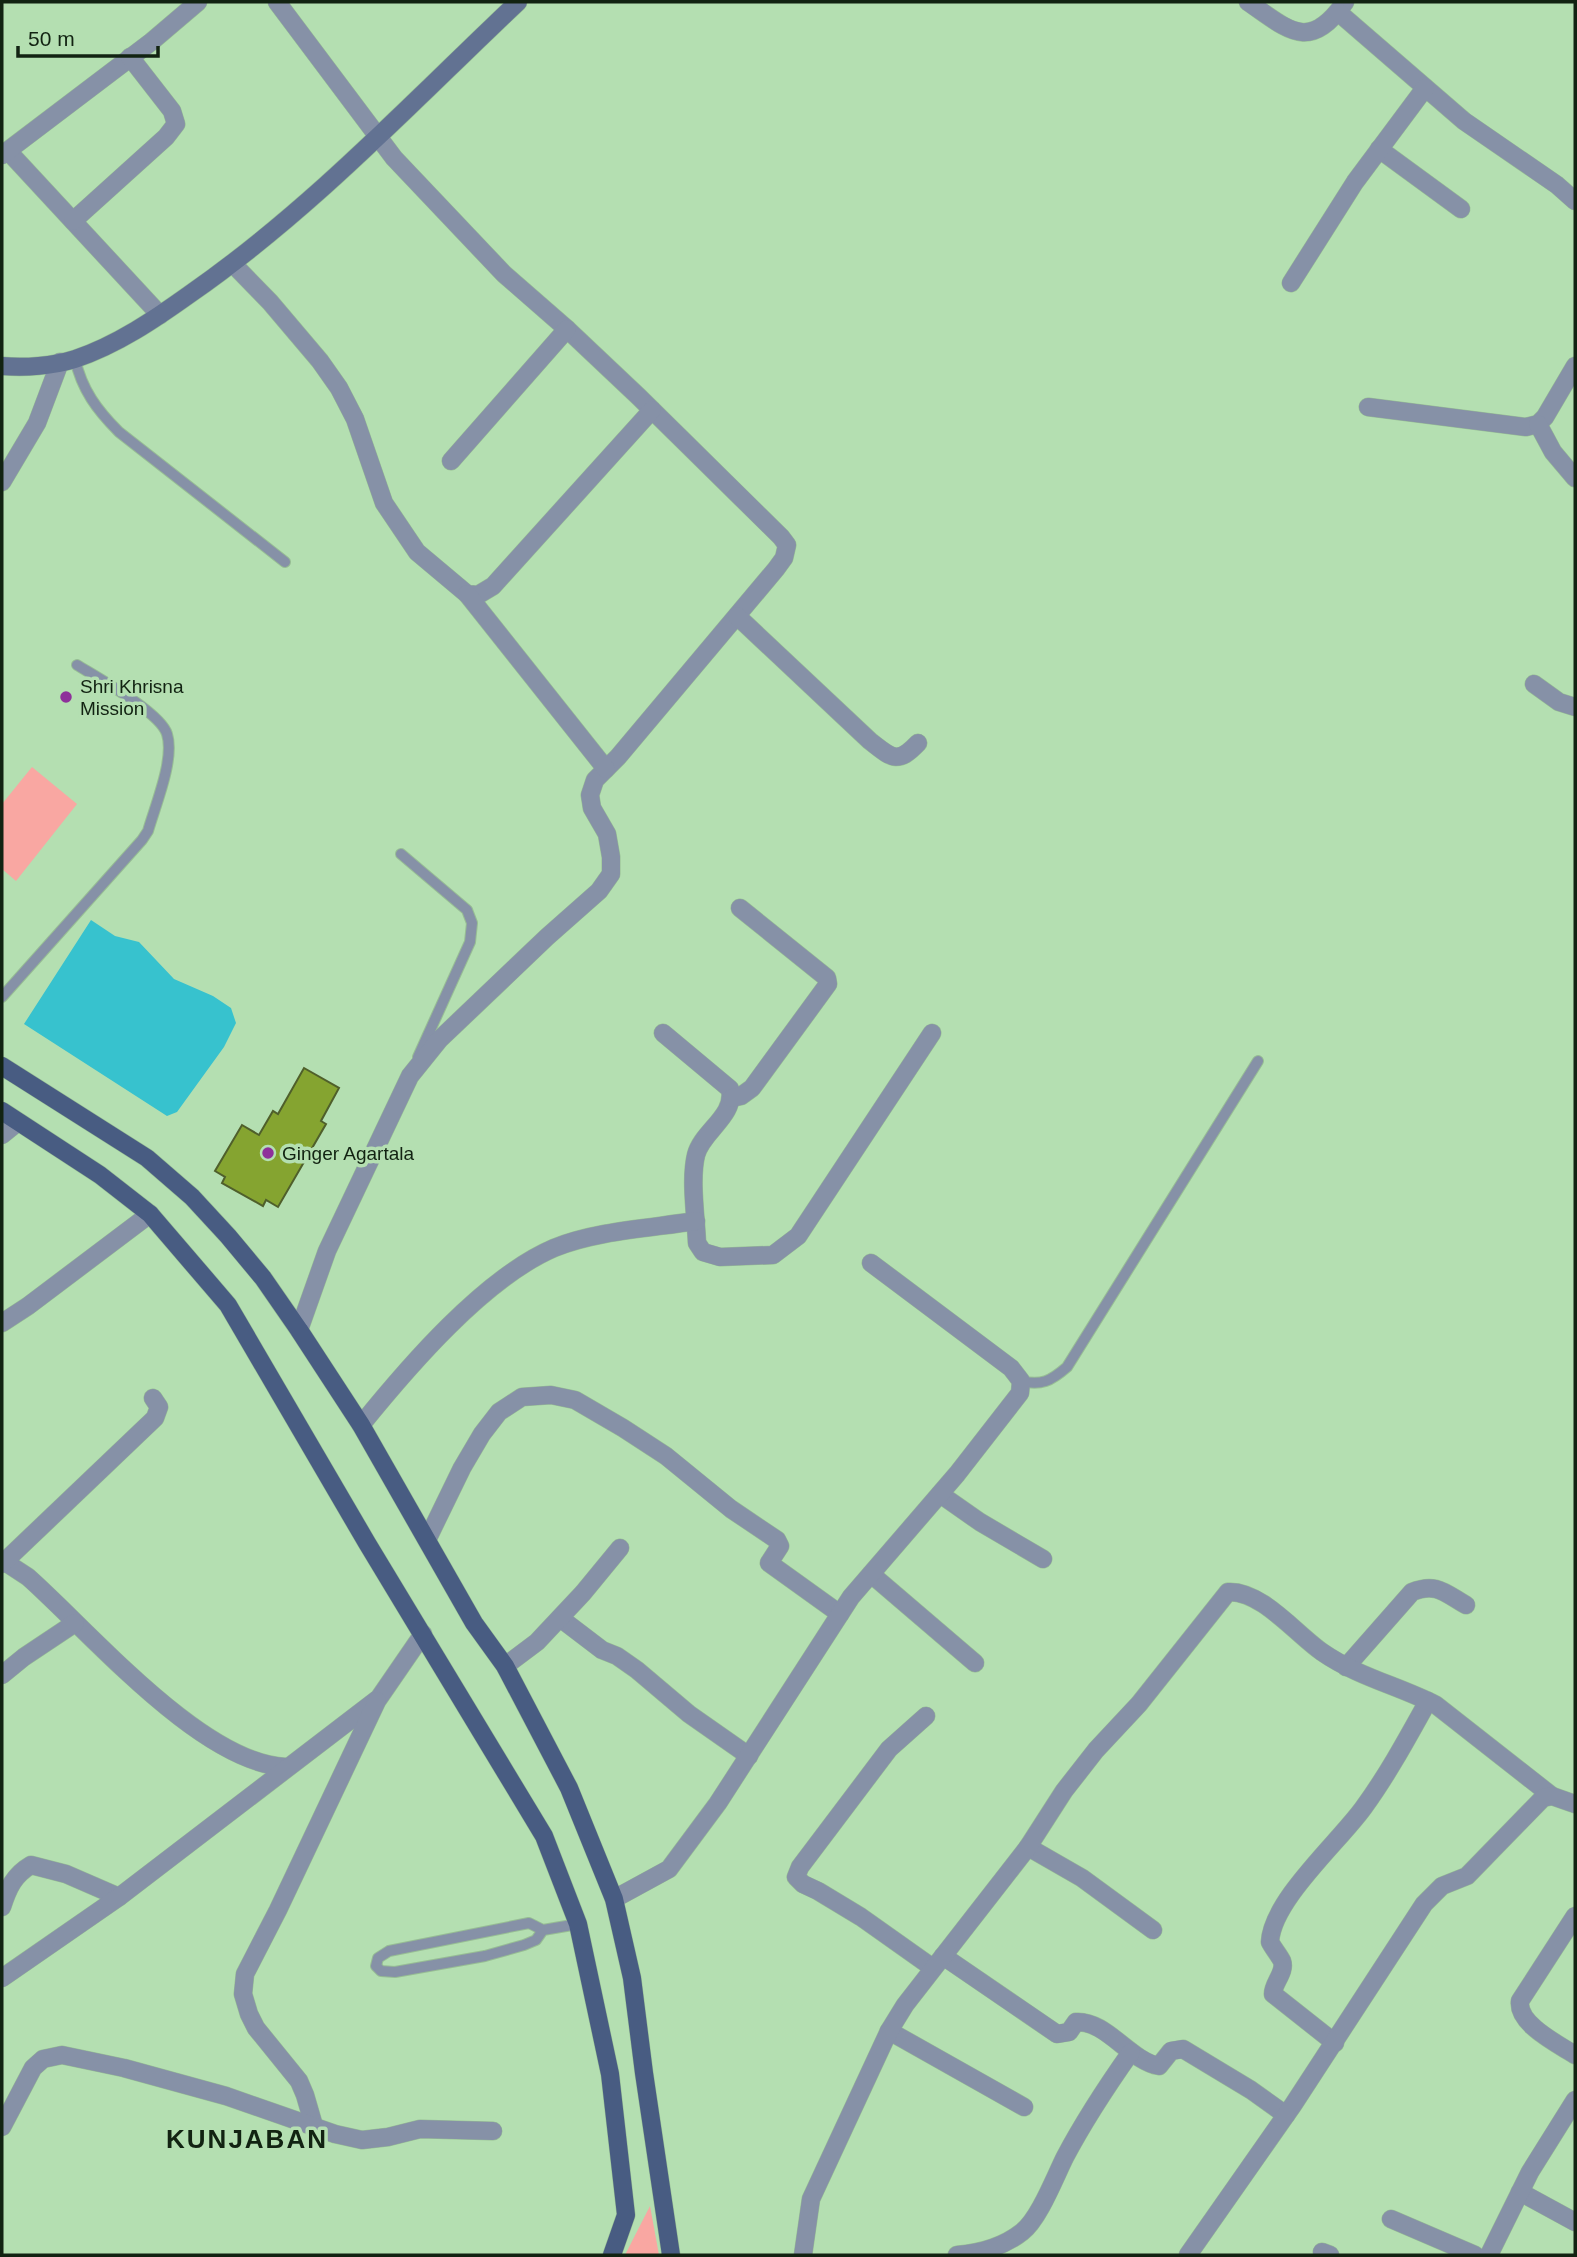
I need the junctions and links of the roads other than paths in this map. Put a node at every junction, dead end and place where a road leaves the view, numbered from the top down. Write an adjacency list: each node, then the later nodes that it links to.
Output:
1 (198, 2): 6 (street)
2 (277, 2): 8 (street)
3 (518, 2): 8 (street)
4 (1248, 2): 5 (street)
5 (1341, 7): 7 (street)
6 (130, 57): 10 (street); 13 (street)
7 (1425, 88): 9 (street); 11 (street)
8 (378, 138): 14 (street); 17 (street)
9 (1379, 149): 12 (street); 15 (street)
10 (5, 153): 13 (street)
11 (1575, 201)
12 (1461, 209)
13 (73, 221): 16 (street)
14 (233, 264): 16 (street); 28 (street)
15 (1291, 283)
16 (160, 315): 18 (street)
17 (567, 329): 22 (street); 24 (street)
18 (67, 361): 19 (street); 26 (street); 27 (lane)
19 (2, 366)
20 (1575, 366): 23 (street)
21 (1368, 407): 23 (street)
22 (652, 410): 28 (street); 29 (street)
23 (1538, 424): 25 (street)
24 (451, 461)
25 (1575, 478)
26 (2, 482)
27 (285, 562)
28 (467, 594): 34 (street)
29 (737, 616): 33 (street); 34 (street)
30 (77, 665): 37 (lane)
31 (1534, 684): 32 (street)
32 (1575, 707)
33 (918, 743)
34 (606, 769): 42 (street)
35 (401, 854): 42 (lane)
36 (740, 908): 43 (street)
37 (2, 998)
38 (663, 1033): 43 (street)
39 (932, 1033): 48 (street)
40 (1258, 1061): 52 (lane)
41 (2, 1066): 51 (main road)
42 (410, 1076): 51 (street)
43 (732, 1098): 48 (street)
44 (2, 1111): 45 (main road)
45 (18, 1122): 46 (street); 47 (main road)
46 (2, 1135)
47 (150, 1214): 50 (street); 65 (main road)
48 (696, 1221): 54 (street)
49 (871, 1263): 52 (street)
50 (2, 1323)
51 (299, 1330): 54 (main road)
52 (1021, 1381): 55 (street)
53 (153, 1398): 59 (street)
54 (361, 1425): 56 (main road)
55 (940, 1494): 58 (street); 60 (street)
56 (426, 1539): 62 (street); 67 (main road)
57 (620, 1548): 63 (street)
58 (1043, 1559)
59 (3, 1563): 64 (street)
60 (872, 1574): 62 (street); 66 (street)
61 (1466, 1605): 68 (street)
62 (840, 1614): 73 (street)
63 (560, 1618): 67 (street); 73 (street)
64 (75, 1623): 69 (street); 74 (street)
65 (424, 1634): 70 (street); 82 (main road)
66 (975, 1663)
67 (505, 1666): 79 (main road)
68 (1346, 1667): 71 (street); 77 (street)
69 (2, 1675)
70 (379, 1698): 74 (street); 94 (street)
71 (1428, 1701): 75 (street); 88 (street)
72 (926, 1716): 85 (street)
73 (749, 1756): 79 (street)
74 (286, 1767): 78 (street)
75 (1552, 1796): 76 (street); 88 (street)
76 (1575, 1804)
77 (1028, 1847): 84 (street); 85 (street)
78 (119, 1897): 80 (street); 86 (street)
79 (614, 1899): 101 (main road)
80 (2, 1907)
81 (1575, 1916): 90 (street)
82 (578, 1924): 83 (lane); 100 (main road)
83 (543, 1930): 83 (lane)
84 (1153, 1930)
85 (938, 1962): 87 (street); 89 (street)
86 (2, 1978)
87 (889, 2031): 92 (street); 102 (street)
88 (1335, 2043): 93 (street)
89 (1131, 2052): 93 (street); 103 (street)
90 (1575, 2055)
91 (1575, 2100): 97 (street)
92 (1024, 2106)
93 (1286, 2115): 104 (street)
94 (313, 2126): 95 (street); 96 (street)
95 (2, 2127)
96 (493, 2131)
97 (1520, 2192): 99 (street); 106 (street)
98 (1391, 2219): 105 (street)
99 (1575, 2222)
100 (612, 2255)
101 (671, 2255)
102 (803, 2255)
103 (957, 2255)
104 (1188, 2255)
105 (1475, 2255)
106 (1489, 2255)

